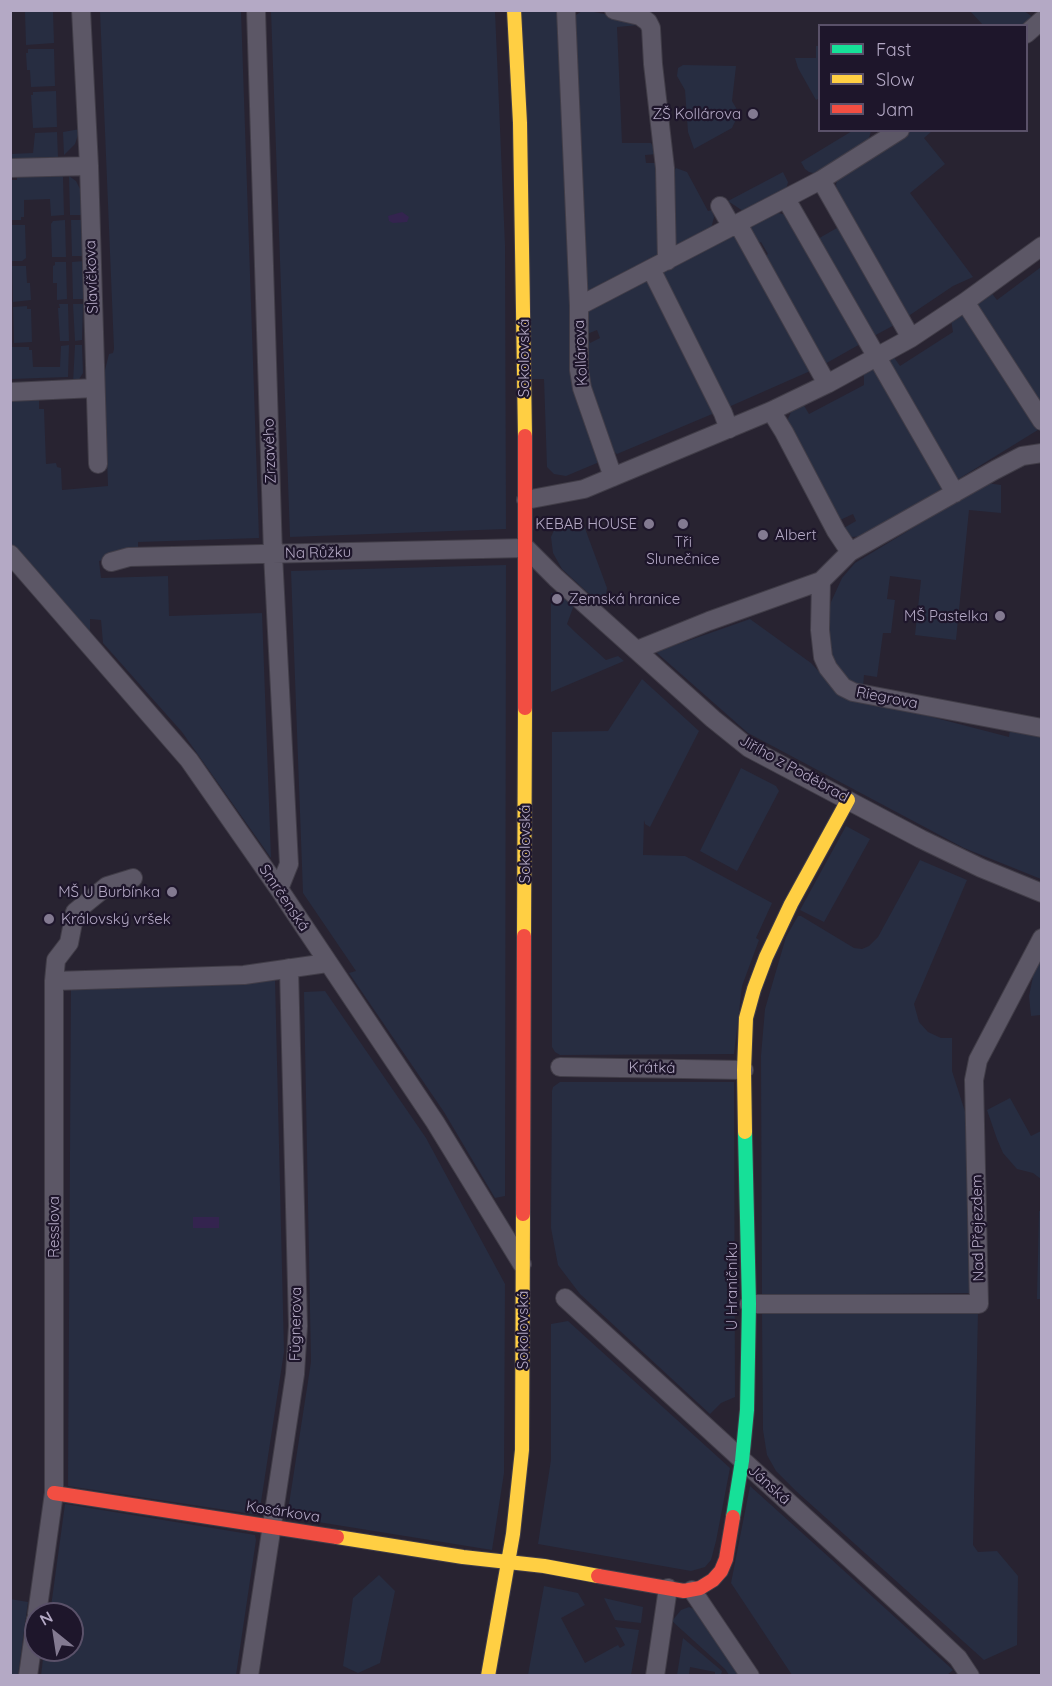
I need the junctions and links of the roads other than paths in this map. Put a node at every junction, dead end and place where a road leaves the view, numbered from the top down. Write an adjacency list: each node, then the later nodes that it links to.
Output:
1 (81, 10): 9 (street, Slavíčkova)
2 (256, 10): 35 (street, Zrzavého)
3 (514, 10): 31 (street, Sokolovská)
4 (566, 10): 18 (street)
5 (614, 10): 16 (street)
6 (1041, 20): 7 (street)
7 (1028, 32)
8 (897, 132): 11 (street, Kollárova)
9 (88, 166): 10 (street); 22 (street, Slavíčkova)
10 (10, 168)
11 (821, 180): 12 (street, Kollárova); 19 (street)
12 (786, 199): 14 (street, Kollárova); 20 (street)
13 (720, 206): 14 (street)
14 (735, 225): 16 (street, Kollárova); 21 (street)
15 (1041, 246): 17 (street)
16 (659, 265): 18 (street, Kollárova); 26 (street)
17 (965, 302): 19 (street); 25 (street)
18 (579, 306): 29 (street, Kollárova)
19 (911, 338): 20 (street)
20 (876, 358): 21 (street); 30 (street)
21 (827, 384): 24 (street)
22 (95, 388): 23 (street); 28 (street, Slavíčkova)
23 (10, 392)
24 (771, 411): 26 (street); 33 (street)
25 (1041, 420)
26 (729, 429): 29 (street)
27 (1041, 453): 30 (street)
28 (98, 464)
29 (613, 477): 31 (street)
30 (955, 493): 33 (street)
31 (526, 501): 32 (street, Sokolovská)
32 (525, 548): 35 (street, Na Růžku); 38 (street, Jiřího z Poděbrad); 50 (street, Sokolovská)
33 (850, 552): 37 (street)
34 (10, 554): 42 (street, Smrčenská)
35 (273, 554): 36 (street, Na Růžku); 42 (street, Zrzavého)
36 (111, 562)
37 (821, 581): 38 (street); 39 (street, Riegrova)
38 (637, 650): 40 (street, Jiřího z Poděbrad)
39 (1041, 728)
40 (848, 800): 43 (street, Jiřího z Poděbrad); 49 (street, U Hraničníku)
41 (133, 878): 47 (street, Resslova)
42 (279, 889): 45 (street, Smrčenská)
43 (1041, 893)
44 (1041, 938): 52 (street, Nad Přejezdem)
45 (327, 963): 46 (street); 50 (street, Smrčenská)
46 (289, 969): 47 (street); 55 (street, Fügnerova)
47 (54, 981): 54 (street, Resslova)
48 (560, 1067): 49 (street, Krátká)
49 (744, 1070): 52 (street, U Hraničníku)
50 (524, 1267): 56 (street, Sokolovská)
51 (565, 1298): 53 (street, Jánská)
52 (749, 1304): 53 (street, U Hraničníku)
53 (742, 1461): 58 (street, U Hraničníku); 64 (street, Jánská)
54 (54, 1493): 55 (street, Kosárkova); 59 (street, Resslova)
55 (272, 1527): 56 (street, Kosárkova); 60 (street, Fügnerova)
56 (507, 1562): 57 (street); 61 (street, Sokolovská)
57 (668, 1588): 58 (street); 62 (street)
58 (692, 1590): 63 (street)
59 (39, 1602)
60 (249, 1676)
61 (488, 1676)
62 (655, 1676)
63 (750, 1676)
64 (970, 1676)

